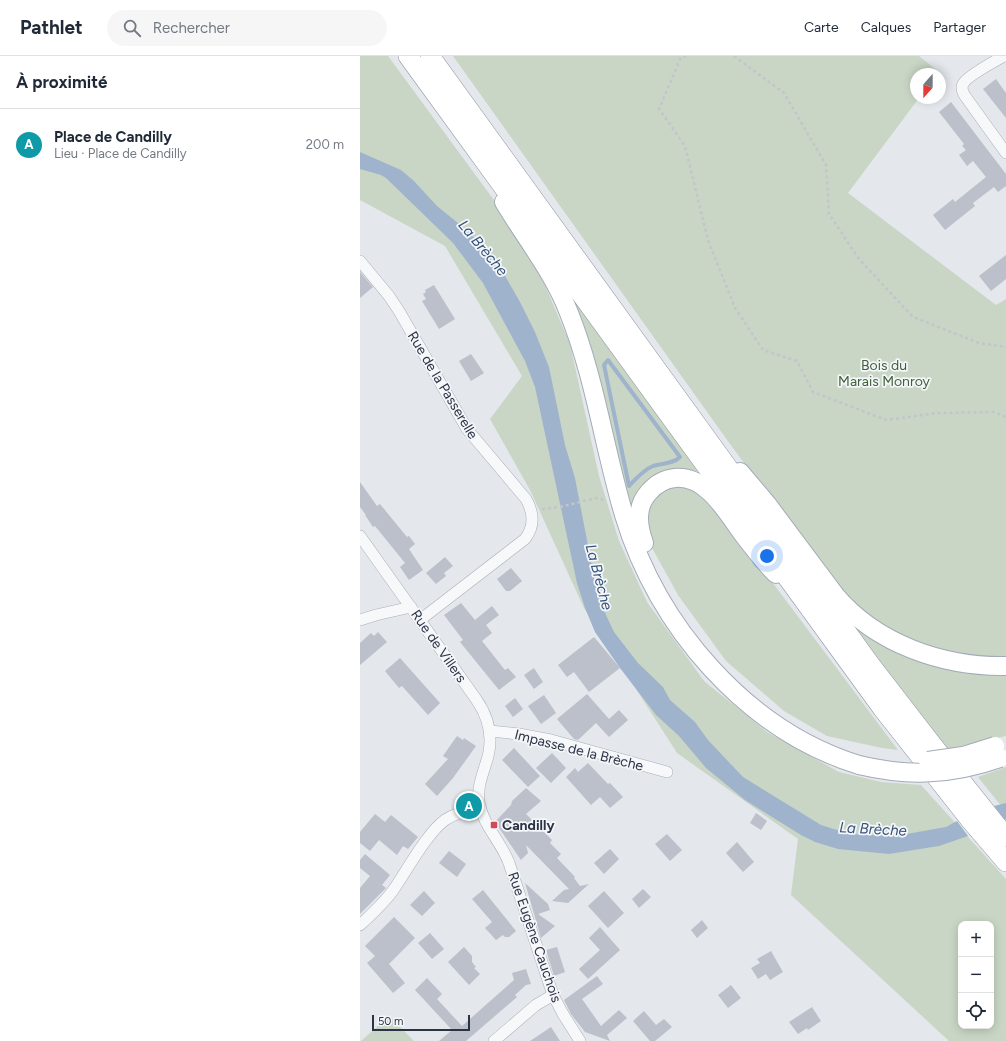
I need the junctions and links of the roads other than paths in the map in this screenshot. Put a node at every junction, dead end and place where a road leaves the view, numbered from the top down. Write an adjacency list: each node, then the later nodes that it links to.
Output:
1 (408, 56): 5 (highway)
2 (430, 56): 7 (highway)
3 (443, 56): 7 (highway)
4 (1004, 56): 6 (street)
5 (478, 151): 12 (highway); 18 (main road)
6 (1006, 153)
7 (561, 236): 9 (highway)
8 (360, 261): 14 (street, Rue de la Passerelle)
9 (690, 414): 15 (main road); 20 (highway)
10 (360, 536): 11 (street, Rue de Villers)
11 (411, 607): 13 (street); 14 (street, Rue de Villers)
12 (809, 608): 18 (main road); 20 (highway)
13 (360, 620)
14 (420, 620): 16 (street, Rue de Villers)
15 (1006, 666)
16 (490, 731): 19 (street, Impasse de la Brèche); 21 (street, Rue de Villers)
17 (1002, 751): 18 (main road, bridge)
18 (860, 759)
19 (666, 772)
20 (965, 800): 22 (highway)
21 (480, 808): 24 (street); 25 (street, Rue Eugène Cauchois)
22 (999, 837): 23 (highway)
23 (1006, 862)
24 (360, 925)
25 (553, 995): 26 (street); 27 (street, Rue Eugène Cauchois)
26 (494, 1041)
27 (580, 1041)

